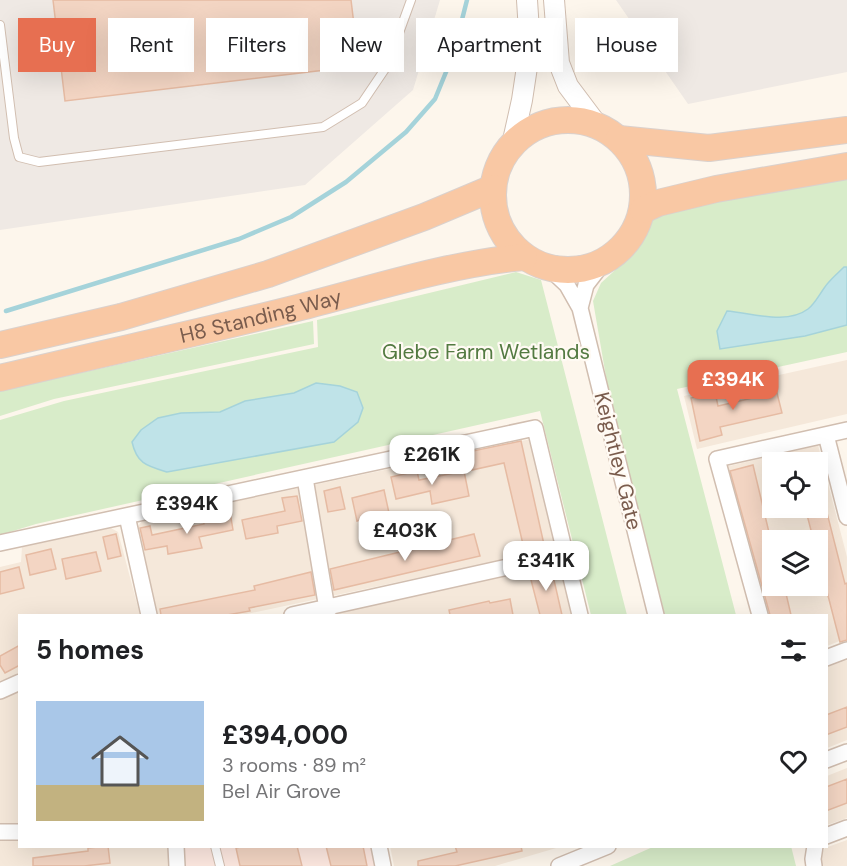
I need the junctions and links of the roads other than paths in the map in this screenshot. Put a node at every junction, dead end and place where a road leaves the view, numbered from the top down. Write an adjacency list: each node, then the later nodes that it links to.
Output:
1 (411, 0): 4 (lane)
2 (527, 0): 7 (street)
3 (554, 0): 6 (street)
4 (0, 25)
5 (847, 130): 6 (highway)
6 (609, 132): 7 (highway); 10 (highway)
7 (512, 145): 9 (highway)
8 (847, 166): 10 (highway)
9 (485, 192): 11 (highway); 15 (highway, H8 Standing Way)
10 (650, 207): 12 (highway)
11 (512, 258): 13 (highway); 16 (highway, H8 Standing Way)
12 (603, 263): 13 (highway); 14 (street)
13 (550, 269): 14 (street, Keightley Gate)
14 (580, 308): 28 (street, Keightley Gate)
15 (0, 345)
16 (0, 378)
17 (847, 430): 18 (street)
18 (826, 435): 21 (street); 29 (street)
19 (304, 478): 20 (street); 23 (street); 24 (street)
20 (127, 516): 22 (street); 25 (street)
21 (847, 518)
22 (0, 543)
23 (566, 554): 24 (street); 27 (street)
24 (328, 611): 26 (street)
25 (149, 614)
26 (301, 614)
27 (580, 614)
28 (656, 614)
29 (760, 614)
30 (847, 651): 31 (street)
31 (828, 657)
32 (18, 683): 33 (street)
33 (0, 691)
34 (847, 752): 35 (street)
35 (828, 759)
36 (847, 828): 39 (street)
37 (0, 832): 38 (street)
38 (18, 832)
39 (828, 835)
40 (176, 848): 45 (street)
41 (216, 848): 46 (lane)
42 (379, 848): 47 (street)
43 (603, 848): 48 (street)
44 (814, 848): 49 (street)
45 (177, 866)
46 (220, 866)
47 (383, 866)
48 (559, 866)
49 (814, 866)

